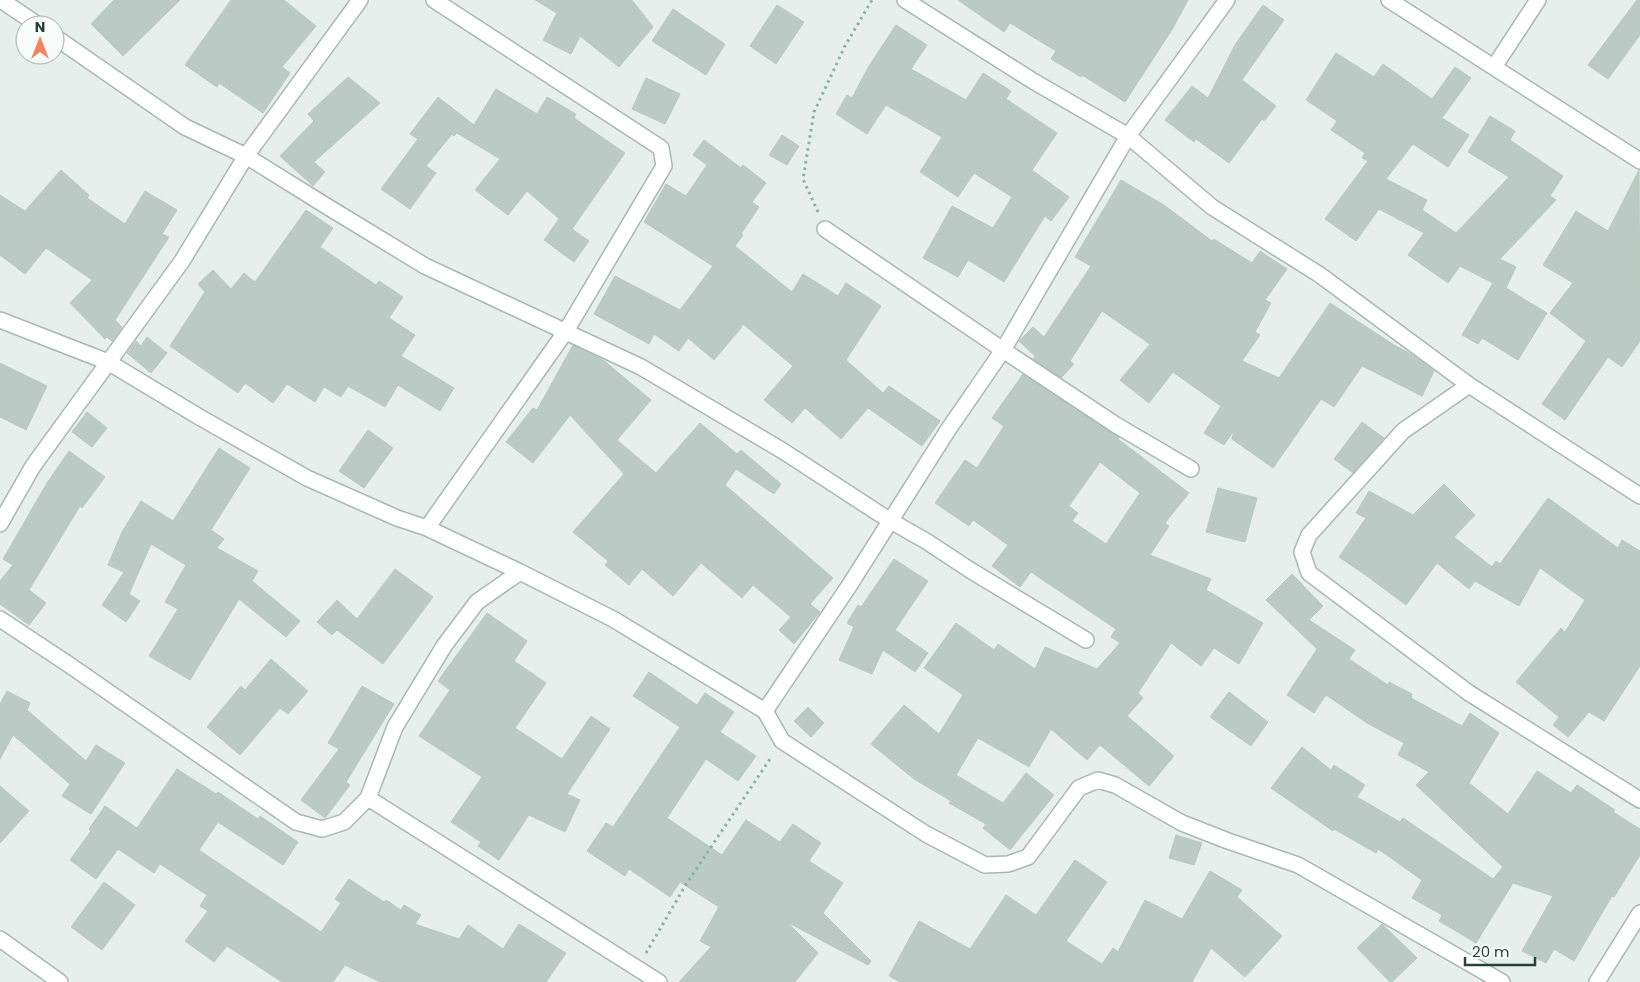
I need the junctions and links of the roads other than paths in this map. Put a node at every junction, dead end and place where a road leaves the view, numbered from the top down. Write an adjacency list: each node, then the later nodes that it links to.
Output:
1 (1, 0): 8 (street)
2 (360, 0): 12 (street)
3 (434, 0): 16 (street)
4 (905, 0): 11 (street)
5 (1227, 0): 11 (street)
6 (1389, 0): 10 (street)
7 (1538, 0): 10 (street)
8 (23, 15)
9 (65, 44): 12 (street)
10 (1494, 67): 13 (street)
11 (1128, 136): 17 (street); 19 (street)
12 (246, 156): 16 (street); 18 (street)
13 (1640, 161)
14 (825, 229): 17 (street)
15 (0, 320): 18 (street)
16 (566, 331): 22 (street); 24 (street)
17 (1003, 350): 20 (street); 22 (street)
18 (108, 362): 23 (street); 24 (street)
19 (1469, 385): 21 (street); 30 (street)
20 (1192, 469)
21 (1640, 496)
22 (890, 520): 27 (street); 28 (street)
23 (0, 524)
24 (427, 528): 25 (street)
25 (520, 572): 28 (street); 29 (street)
26 (0, 619): 29 (street)
27 (1086, 640)
28 (765, 711): 35 (street)
29 (368, 798): 34 (street)
30 (1640, 800)
31 (1640, 913): 36 (street)
32 (0, 939): 33 (street)
33 (60, 982)
34 (659, 982)
35 (1502, 982)
36 (1599, 982)

